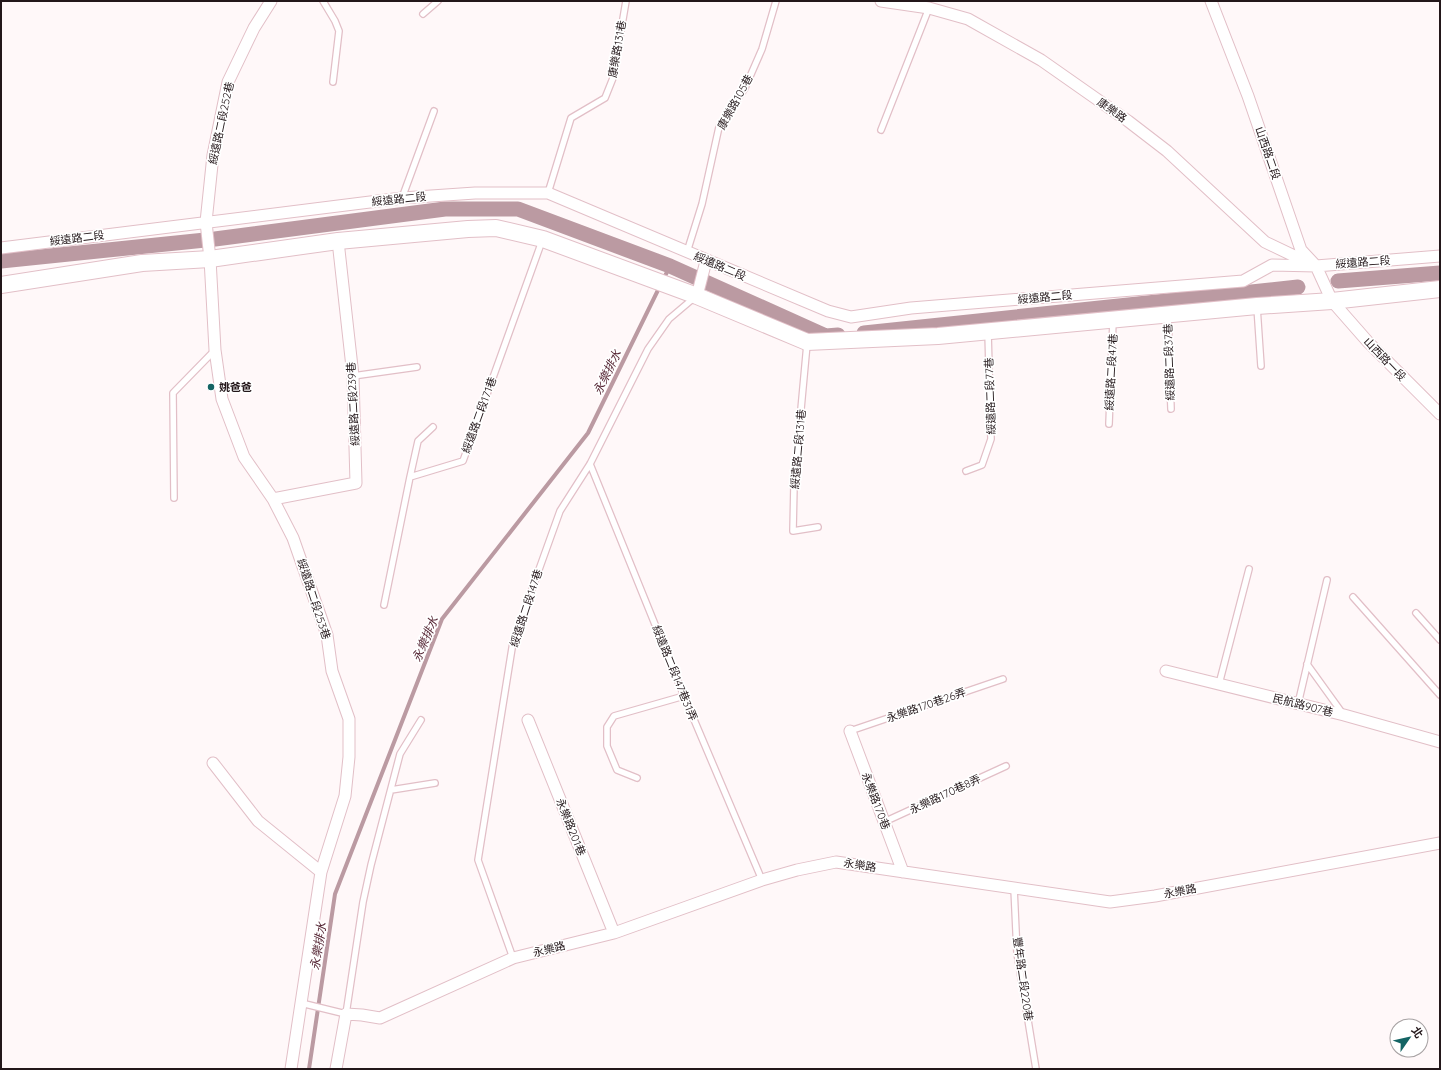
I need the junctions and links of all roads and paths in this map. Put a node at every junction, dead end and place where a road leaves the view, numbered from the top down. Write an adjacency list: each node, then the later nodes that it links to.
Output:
1 (270, 1): 15 (street, 綏遠路二段252巷)
2 (323, 1): 10 (lane)
3 (438, 1): 9 (lane)
4 (626, 1): 13 (lane, 康樂路131巷)
5 (776, 1): 19 (lane, 康樂路105巷)
6 (881, 1): 8 (street, 康樂路)
7 (1211, 1): 23 (street, 山西路二段)
8 (929, 8): 12 (lane); 23 (street, 康樂路)
9 (423, 14)
10 (333, 82)
11 (434, 111): 14 (lane)
12 (881, 130)
13 (548, 193): 14 (street, 綏遠路二段); 19 (street, 綏遠路二段)
14 (402, 198): 15 (street, 綏遠路二段)
15 (207, 226): 18 (street, 綏遠路二段); 21 (street, 綏遠路二段252巷)
16 (543, 239): 17 (street); 26 (street); 43 (lane, 綏遠路二段171巷)
17 (338, 241): 21 (street); 36 (street, 綏遠路二段239巷)
18 (1, 248)
19 (687, 252): 22 (street, 綏遠路二段)
20 (1440, 256): 23 (street, 綏遠路二段)
21 (210, 259): 24 (street); 33 (street, 綏遠路二段253巷)
22 (706, 261): 23 (street, 綏遠路二段); 26 (street)
23 (1316, 266): 27 (street, 山西路二段)
24 (1, 285)
25 (1440, 289): 27 (street)
26 (691, 294): 32 (street); 41 (lane, 綏遠路二段147巷)
27 (1332, 301): 28 (street); 38 (street, 山西路一段)
28 (1256, 306): 29 (street); 34 (lane)
29 (1168, 315): 30 (street); 37 (lane, 綏遠路二段37巷)
30 (1113, 320): 31 (street); 39 (lane, 綏遠路二段47巷)
31 (988, 332): 32 (street); 42 (lane, 綏遠路二段77巷)
32 (807, 342): 46 (lane, 綏遠路二段131巷)
33 (215, 350): 44 (lane); 45 (street, 綏遠路二段253巷)
34 (1261, 366)
35 (417, 367): 36 (lane)
36 (353, 376): 45 (street, 綏遠路二段239巷)
37 (1171, 409)
38 (1440, 414)
39 (1109, 424)
40 (433, 427): 43 (lane)
41 (590, 464): 58 (lane, 綏遠路二段147巷31弄); 77 (lane, 綏遠路二段147巷)
42 (966, 471)
43 (410, 477): 50 (lane)
44 (174, 498)
45 (273, 500): 72 (street, 綏遠路二段253巷)
46 (818, 527)
47 (1250, 569): 56 (lane)
48 (1327, 580): 53 (lane)
49 (1353, 597): 57 (lane)
50 (384, 604)
51 (1416, 613): 52 (lane)
52 (1440, 640)
53 (1307, 664): 59 (lane); 60 (lane)
54 (1166, 671): 56 (street, 民航路907巷)
55 (1003, 679): 63 (lane, 永樂路170巷26弄)
56 (1219, 684): 59 (street, 民航路907巷)
57 (1440, 695)
58 (684, 696): 67 (lane); 74 (lane, 綏遠路二段147巷31弄)
59 (1298, 704): 60 (street, 民航路907巷)
60 (1344, 716): 64 (street, 民航路907巷)
61 (421, 720): 69 (lane)
62 (528, 720): 76 (street, 永樂路201巷)
63 (850, 731): 70 (street, 永樂路170巷)
64 (1440, 742)
65 (213, 763): 72 (street)
66 (1006, 766): 70 (lane, 永樂路170巷8弄)
67 (637, 778)
68 (435, 783): 69 (lane)
69 (390, 790): 79 (lane)
70 (884, 822): 73 (street, 永樂路170巷)
71 (1440, 843): 75 (street, 永樂路)
72 (321, 872): 78 (street, 綏遠路二段253巷)
73 (903, 872): 74 (street, 永樂路); 75 (street, 永樂路)
74 (762, 880): 76 (street, 永樂路)
75 (1014, 888): 82 (lane, 豐年路二段220巷)
76 (614, 933): 77 (street, 永樂路)
77 (513, 958): 79 (street, 永樂路)
78 (301, 1003): 79 (lane, 永樂路); 80 (street, 綏遠路二段253巷)
79 (346, 1014): 81 (street)
80 (291, 1069)
81 (336, 1069)
82 (1036, 1069)

